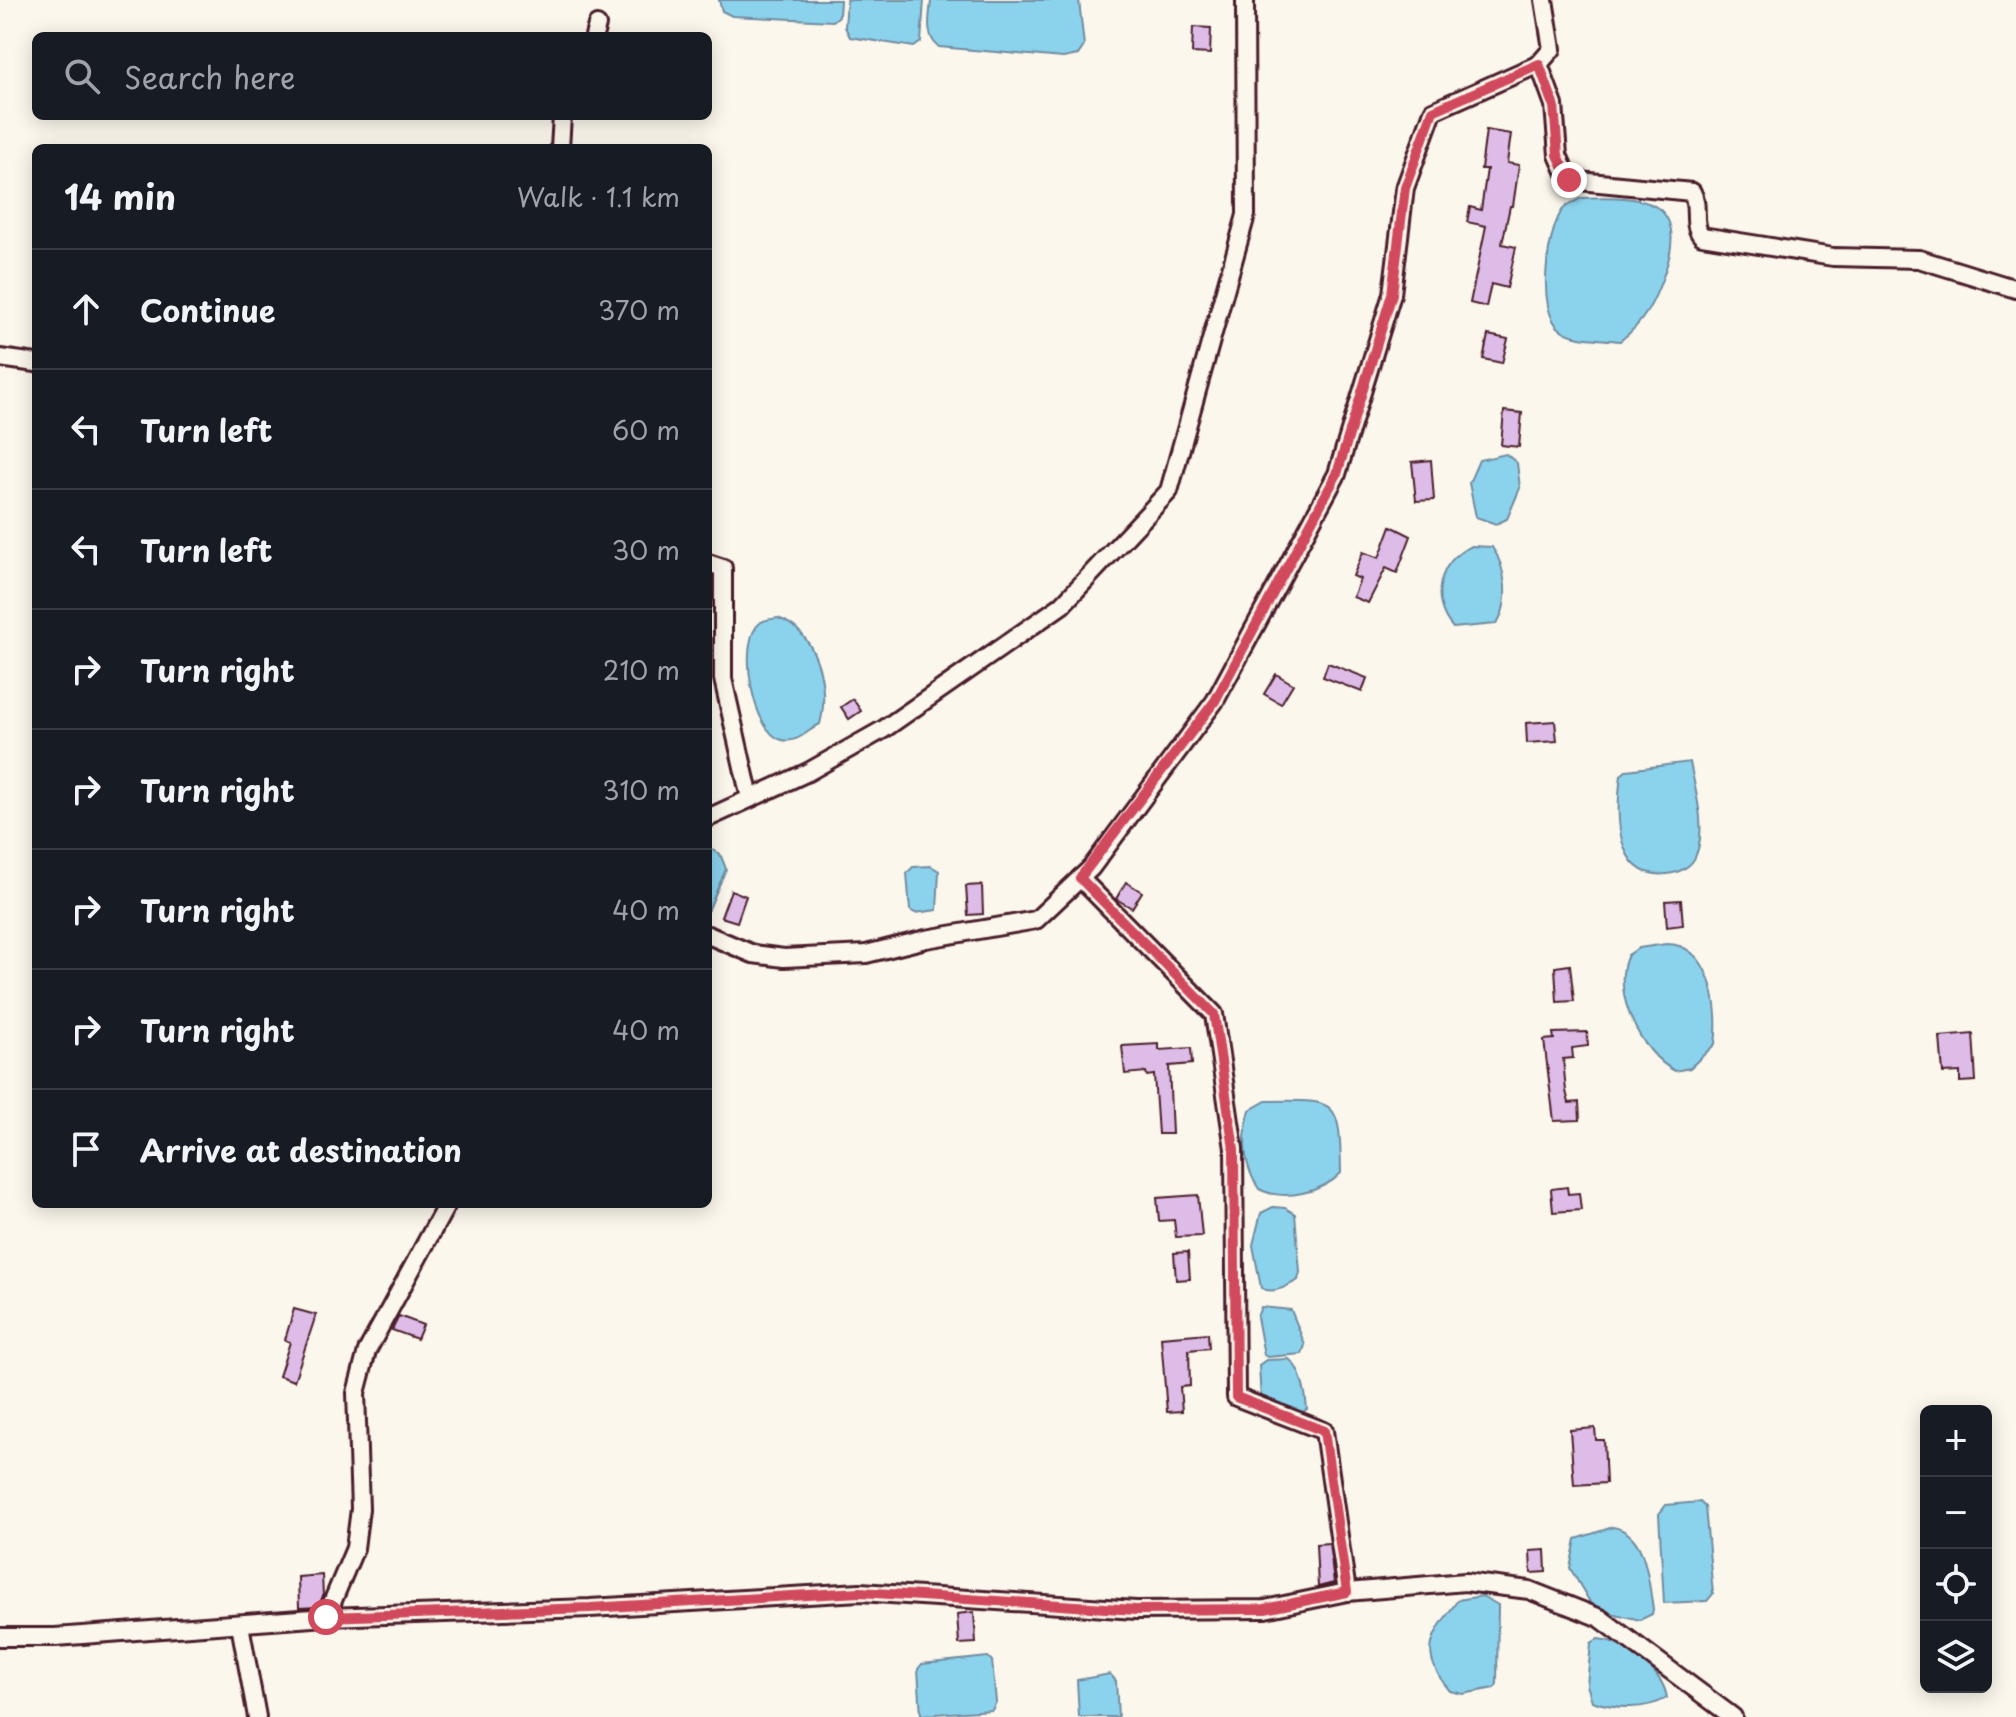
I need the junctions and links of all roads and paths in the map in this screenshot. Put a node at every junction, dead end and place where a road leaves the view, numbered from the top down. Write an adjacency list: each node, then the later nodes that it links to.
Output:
1 (1245, 0): 10 (street)
2 (1544, 0): 3 (street)
3 (1539, 64): 6 (street); 12 (street)
4 (562, 120): 5 (street)
5 (560, 144)
6 (2016, 289)
7 (0, 358): 8 (street)
8 (32, 362)
9 (712, 564): 10 (street)
10 (750, 798): 11 (street)
11 (712, 816)
12 (1080, 878): 13 (street); 15 (street)
13 (712, 937)
14 (445, 1208): 16 (street)
15 (1347, 1592): 16 (street); 20 (street)
16 (326, 1617): 17 (street)
17 (240, 1625): 18 (street); 19 (street)
18 (0, 1637)
19 (257, 1717)
20 (1733, 1717)

